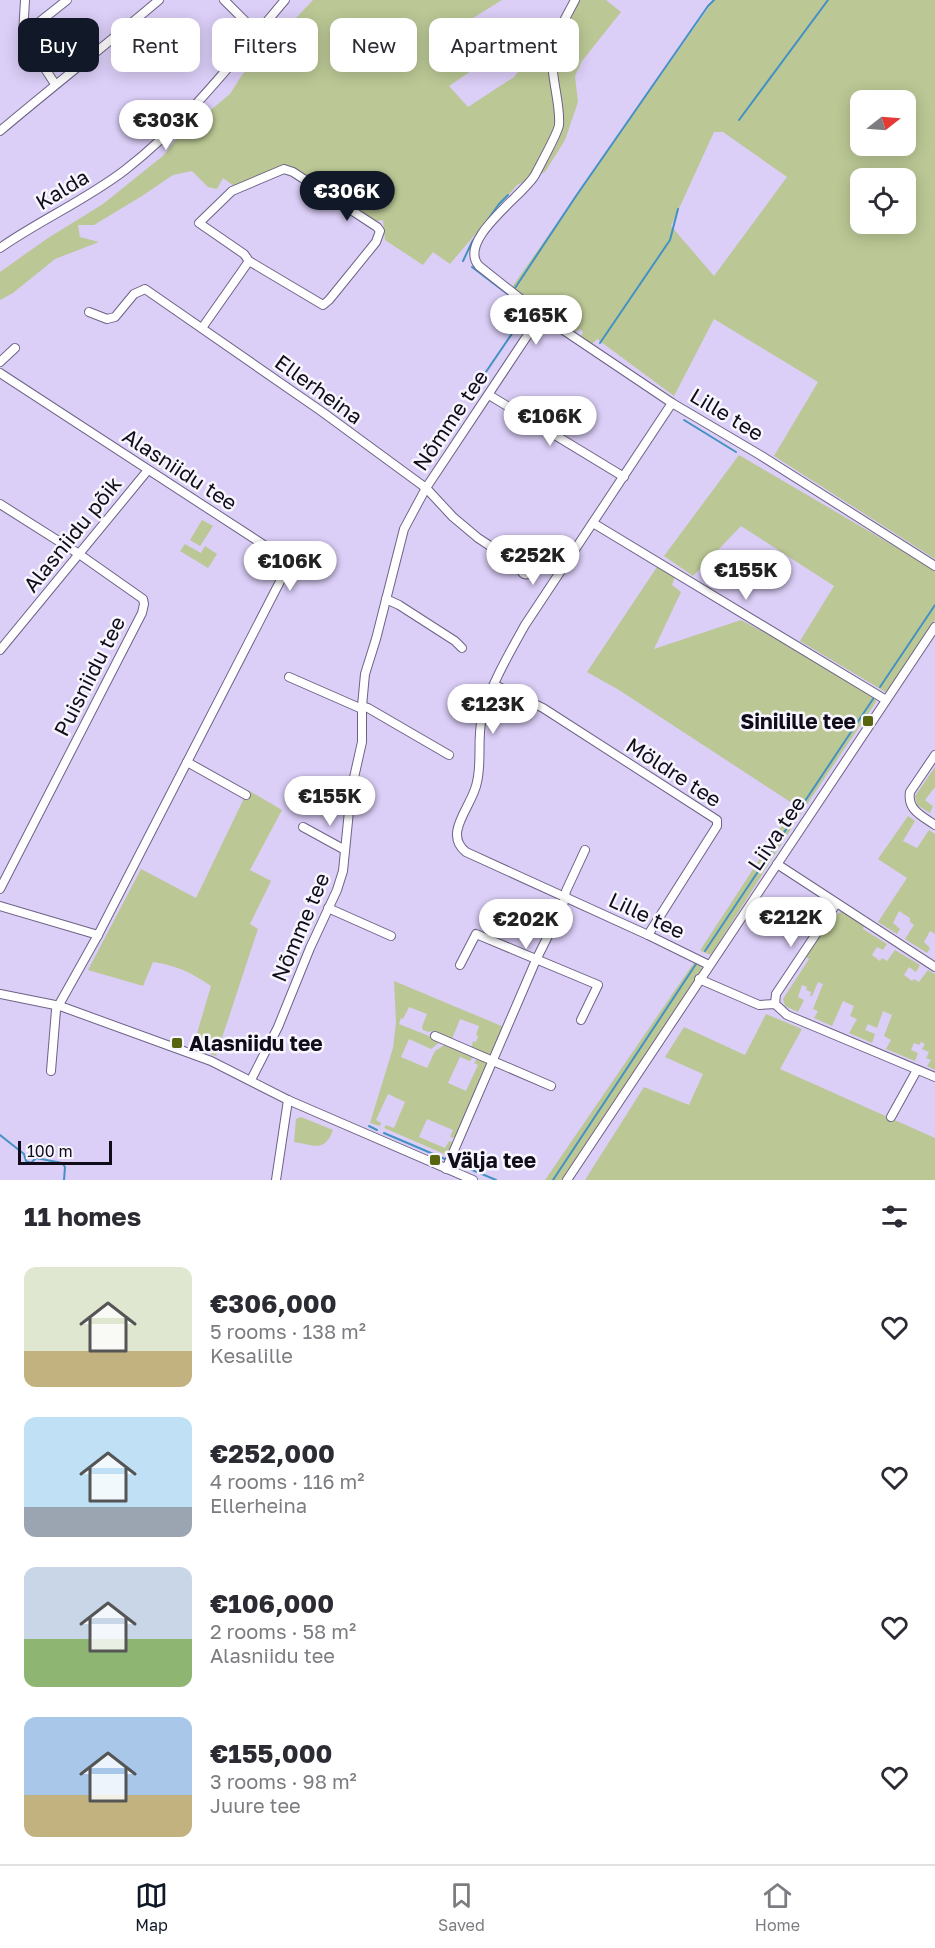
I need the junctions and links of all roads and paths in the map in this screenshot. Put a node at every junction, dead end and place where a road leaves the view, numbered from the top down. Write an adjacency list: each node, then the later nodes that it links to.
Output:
1 (25, 0): 7 (street)
2 (67, 0): 8 (street)
3 (159, 0): 13 (street)
4 (224, 0): 9 (street)
5 (285, 0): 10 (street, Kalda)
6 (575, 0): 18 (street)
7 (24, 18)
8 (44, 18)
9 (242, 18)
10 (270, 18)
11 (47, 72): 13 (street)
12 (225, 72): 15 (street, Kalda)
13 (55, 84): 14 (street)
14 (0, 131)
15 (0, 248)
16 (249, 261): 16 (street); 19 (street)
17 (89, 312): 19 (street, Ellerheina)
18 (541, 315): 23 (street, Nõmme tee); 24 (street)
19 (202, 328): 27 (street, Ellerheina)
20 (15, 348): 21 (street)
21 (0, 362)
22 (0, 373): 25 (street, Alasniidu tee)
23 (489, 395): 26 (street); 27 (street, Nõmme tee)
24 (672, 403): 26 (street, Lille tee); 31 (street, Lille tee)
25 (148, 470): 30 (street, Alasniidu põik); 43 (street, Alasniidu tee)
26 (624, 477): 29 (street, Lille tee)
27 (426, 488): 32 (street, Ellerheina); 33 (street, Nõmme tee)
28 (0, 504): 30 (street, Puisniidu tee)
29 (593, 523): 38 (street, Lille tee); 39 (street)
30 (79, 554): 36 (street, Alasniidu põik); 50 (street, Puisniidu tee)
31 (935, 566)
32 (522, 567)
33 (386, 599): 35 (street); 40 (street, Nõmme tee)
34 (935, 627): 39 (street, Liiva tee)
35 (462, 648)
36 (0, 650)
37 (288, 677): 40 (street)
38 (495, 685): 51 (street, Lille tee); 56 (street, Möldre tee)
39 (886, 700): 49 (street, Liiva tee)
40 (362, 708): 41 (street); 47 (street, Nõmme tee)
41 (449, 755)
42 (935, 755): 45 (street)
43 (187, 762): 44 (street); 55 (street, Alasniidu tee)
44 (246, 795)
45 (935, 825)
46 (303, 827): 47 (street)
47 (345, 850): 54 (street, Nõmme tee)
48 (585, 850): 51 (street)
49 (777, 864): 52 (street); 60 (street, Liiva tee)
50 (0, 889)
51 (565, 897): 56 (street, Lille tee); 58 (street)
52 (836, 904): 61 (street); 64 (street)
53 (0, 906): 55 (street)
54 (328, 909): 57 (street); 72 (street, Nõmme tee)
55 (98, 935): 65 (street, Alasniidu tee)
56 (648, 935): 60 (street, Lille tee)
57 (391, 936)
58 (536, 960): 59 (street); 66 (street); 68 (street)
59 (460, 965)
60 (709, 965): 62 (street, Liiva tee)
61 (935, 967)
62 (699, 979): 64 (street); 80 (street, Liiva tee)
63 (0, 994): 65 (street)
64 (775, 1004): 69 (street)
65 (60, 1006): 70 (street, Alasniidu tee); 72 (street)
66 (581, 1020)
67 (435, 1036): 68 (street)
68 (491, 1061): 73 (street); 76 (street)
69 (917, 1070): 71 (street); 75 (street)
70 (51, 1071)
71 (935, 1077)
72 (251, 1080): 74 (street)
73 (551, 1086)
74 (288, 1100): 76 (street); 78 (street)
75 (891, 1117)
76 (446, 1169): 77 (street)
77 (462, 1178): 79 (street)
78 (276, 1180)
79 (473, 1180)
80 (567, 1180)

